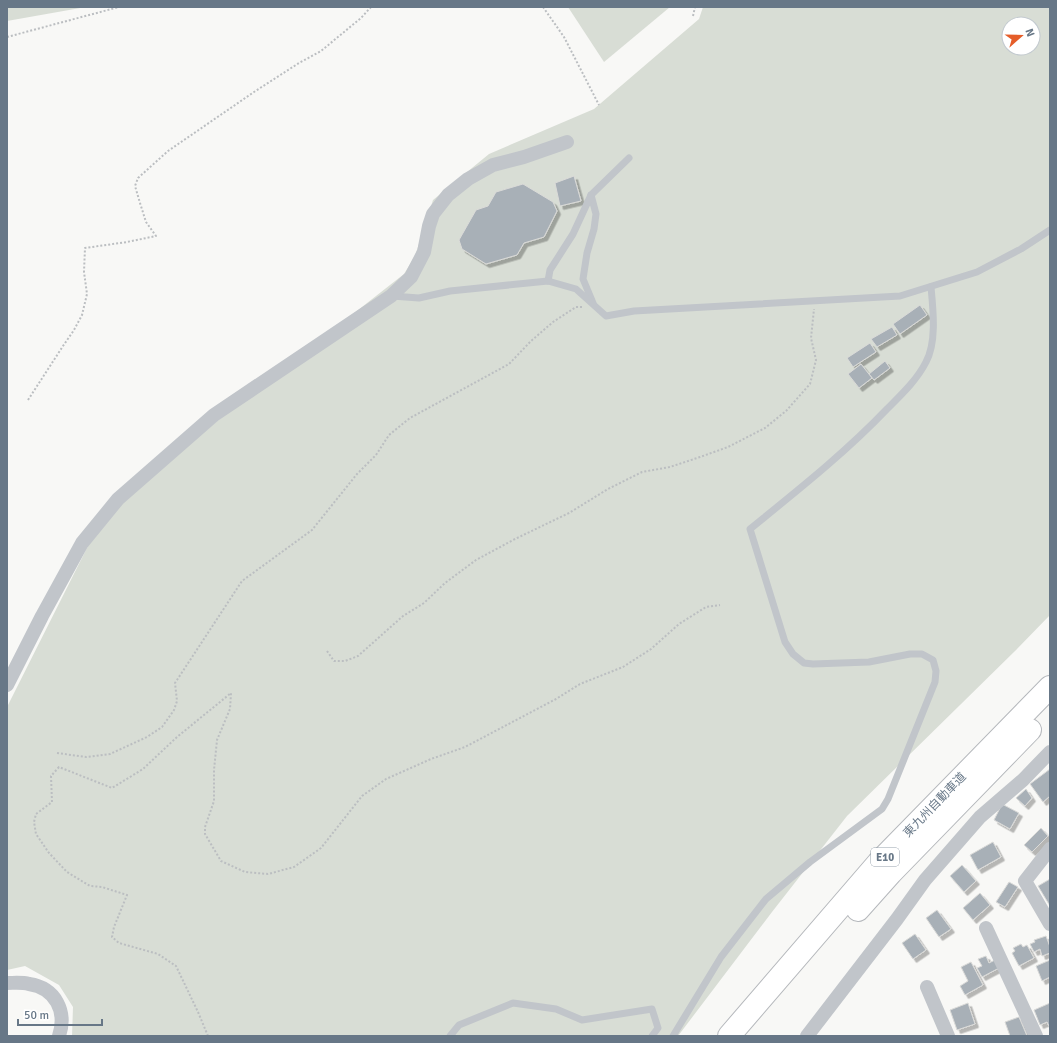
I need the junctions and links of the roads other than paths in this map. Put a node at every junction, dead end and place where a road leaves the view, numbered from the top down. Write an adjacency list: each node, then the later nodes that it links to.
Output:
1 (567, 142): 7 (street)
2 (629, 158): 3 (lane)
3 (592, 195): 5 (lane); 8 (lane)
4 (1050, 230): 6 (lane)
5 (548, 281): 7 (lane); 8 (lane)
6 (931, 287): 8 (lane); 21 (lane)
7 (391, 296): 9 (street)
8 (593, 306)
9 (7, 685)
10 (1050, 687): 22 (highway, 東九州自動車道 / E10)
11 (1050, 709): 23 (highway, 東九州自動車道 / E10)
12 (1050, 752): 24 (street)
13 (1050, 849): 14 (street)
14 (1050, 924)
15 (986, 928): 26 (street)
16 (7, 983): 18 (street)
17 (927, 987): 25 (street)
18 (58, 1036)
19 (450, 1036): 20 (lane)
20 (652, 1036)
21 (673, 1036)
22 (729, 1036)
23 (747, 1036)
24 (807, 1036)
25 (948, 1036)
26 (1036, 1036)

